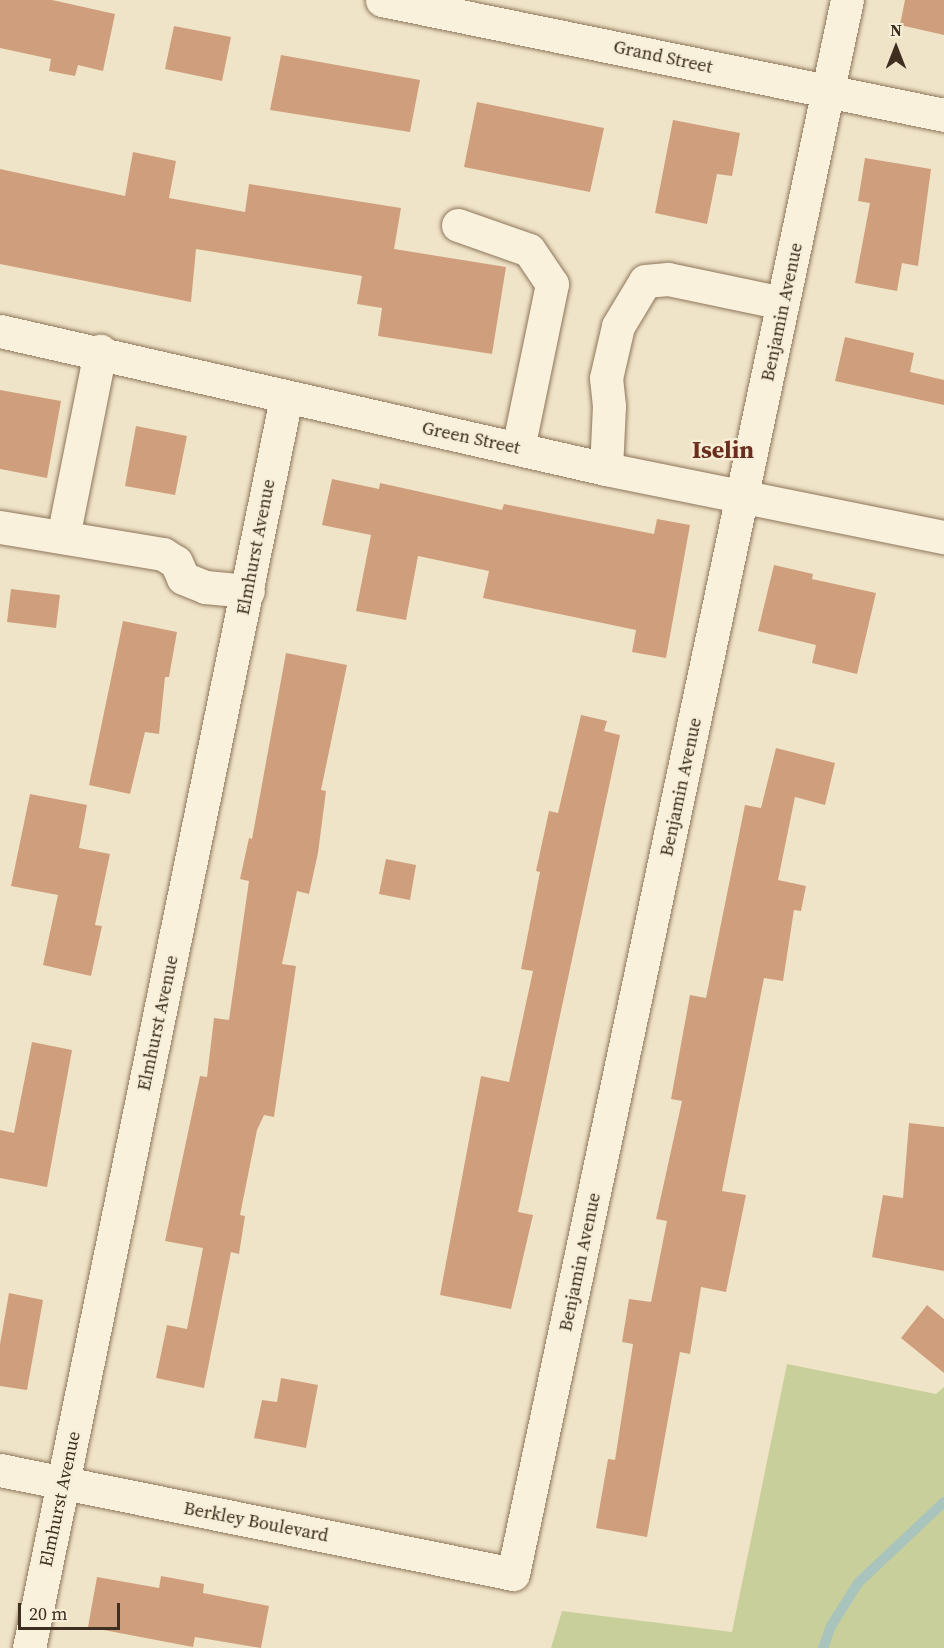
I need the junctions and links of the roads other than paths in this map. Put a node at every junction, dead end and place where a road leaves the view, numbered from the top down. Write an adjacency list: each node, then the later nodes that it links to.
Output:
1 (381, 0): 3 (street, Grand Street)
2 (847, 0): 3 (street, Benjamin Avenue)
3 (828, 91): 4 (street, Grand Street); 6 (street, Benjamin Avenue)
4 (944, 115)
5 (458, 225): 10 (street)
6 (783, 303): 11 (street); 12 (street, Benjamin Avenue)
7 (0, 331): 8 (street, Green Street)
8 (100, 351): 9 (street, Green Street); 14 (street)
9 (286, 398): 10 (street, Green Street); 16 (street, Elmhurst Avenue)
10 (518, 448): 11 (street, Green Street)
11 (606, 469): 12 (street, Green Street)
12 (743, 498): 15 (street, Green Street); 19 (street, Benjamin Avenue)
13 (0, 527): 14 (street)
14 (63, 537): 16 (street)
15 (944, 537)
16 (248, 591): 18 (street, Elmhurst Avenue)
17 (0, 1470): 18 (street, Berkley Boulevard)
18 (63, 1484): 19 (street, Berkley Boulevard); 20 (street, Elmhurst Avenue)
19 (513, 1574)
20 (29, 1648)

